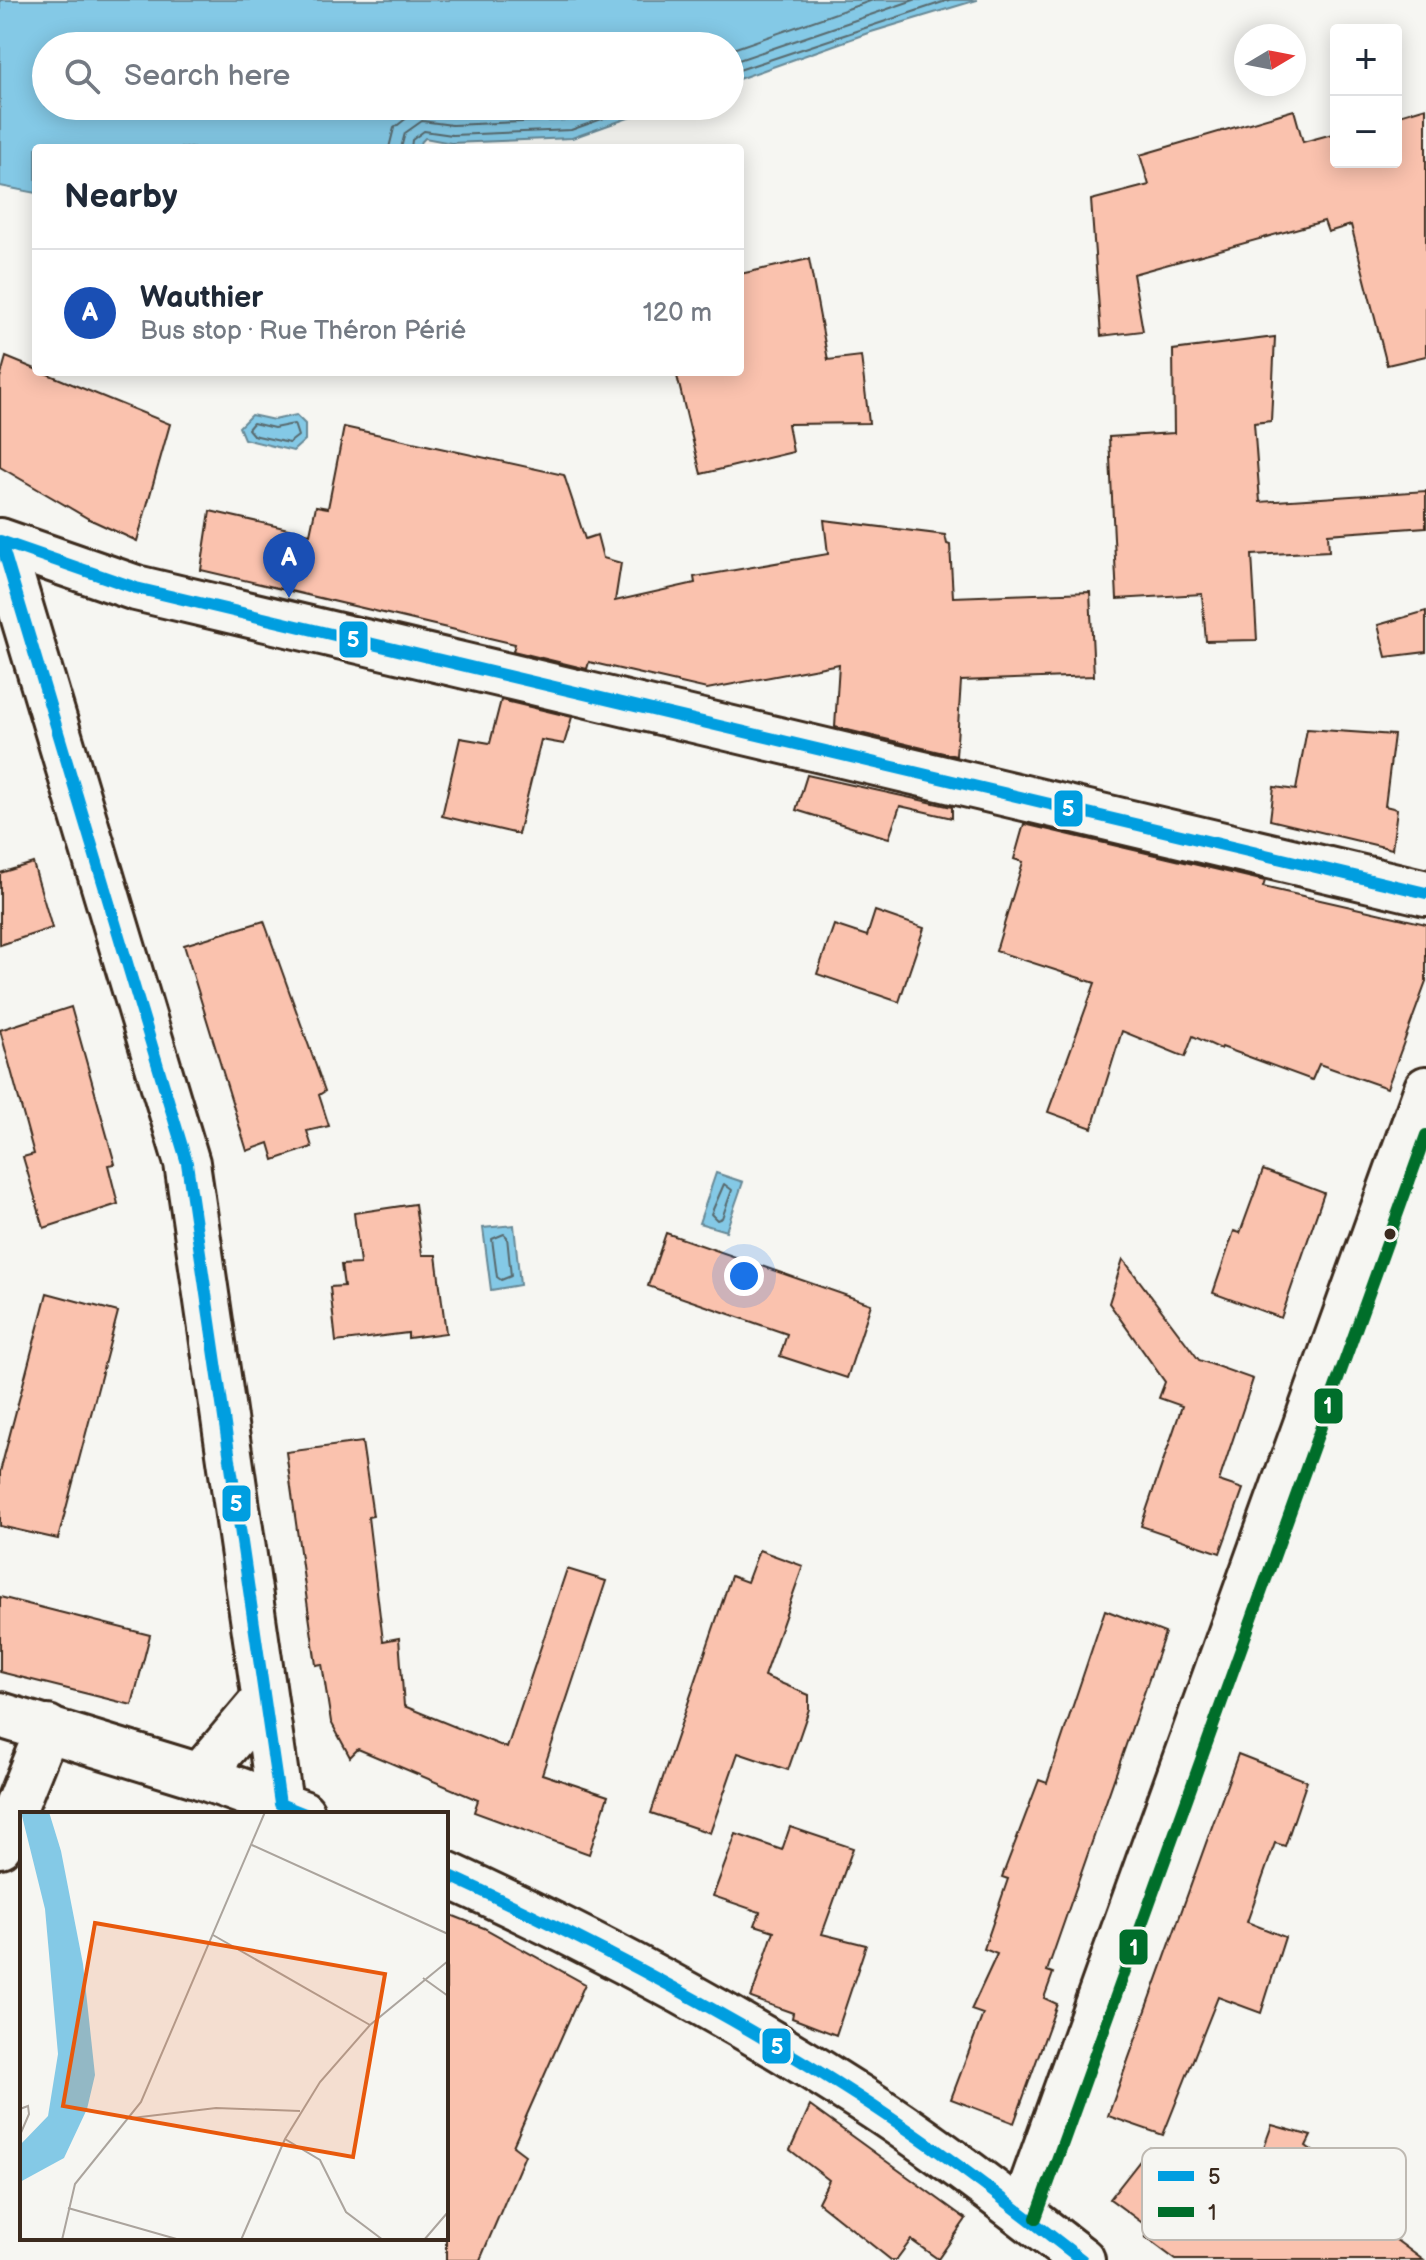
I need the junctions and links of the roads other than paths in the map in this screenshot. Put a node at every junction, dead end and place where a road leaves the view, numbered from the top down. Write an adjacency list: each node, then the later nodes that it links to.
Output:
1 (1, 542): 2 (street); 4 (street)
2 (1426, 893)
3 (1426, 1088): 11 (street)
4 (264, 1700): 7 (street); 8 (street)
5 (0, 1715): 6 (street)
6 (48, 1727): 7 (street); 9 (street)
7 (200, 1776): 8 (street)
8 (292, 1809)
9 (0, 1846)
10 (448, 1875): 11 (street)
11 (1021, 2213): 12 (street)
12 (1082, 2260)

